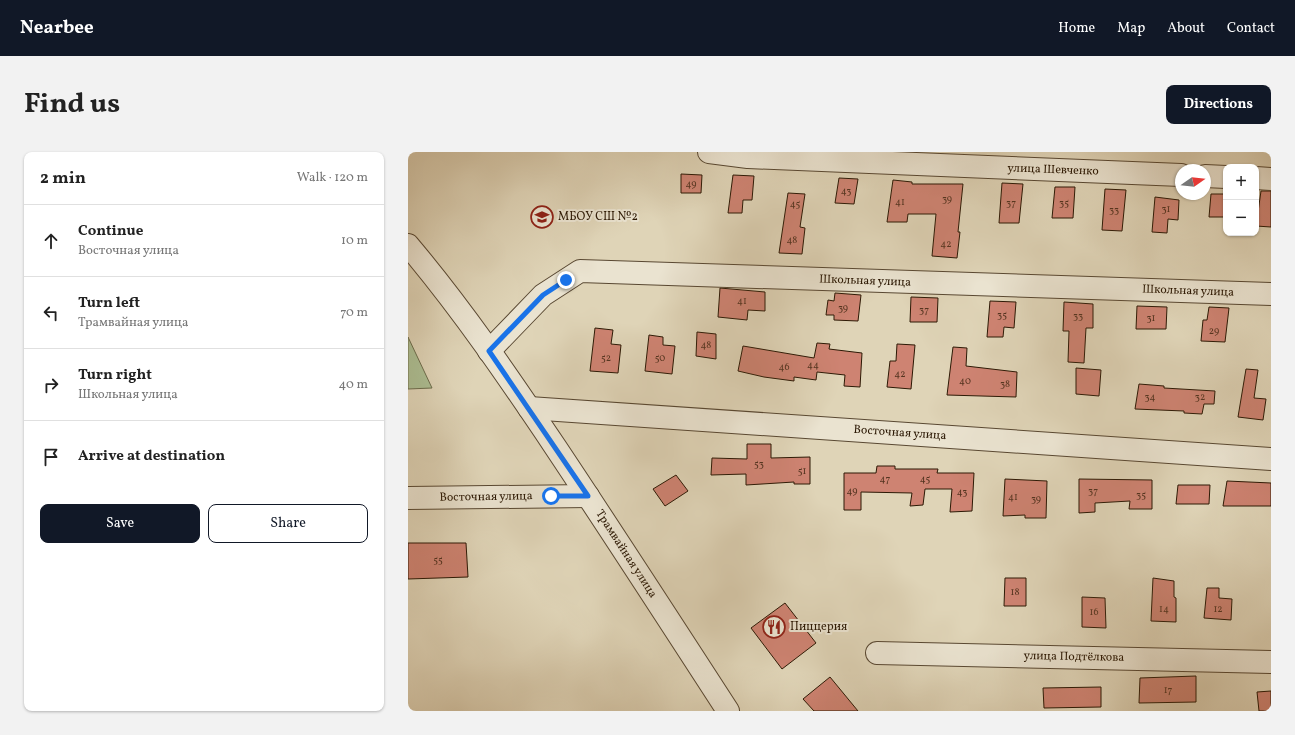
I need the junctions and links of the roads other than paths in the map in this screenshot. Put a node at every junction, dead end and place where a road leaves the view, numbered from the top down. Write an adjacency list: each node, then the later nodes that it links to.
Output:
1 (709, 152): 2 (street, улица Шевченко)
2 (1175, 175)
3 (1211, 176): 4 (street)
4 (1223, 177)
5 (1259, 178): 6 (street)
6 (1271, 179)
7 (408, 245): 9 (street, Трамвайная улица)
8 (1271, 294): 9 (street, Школьная улица)
9 (489, 351): 10 (street, Трамвайная улица)
10 (529, 408): 11 (street, Восточная улица); 12 (street, Трамвайная улица)
11 (1271, 459)
12 (588, 496): 13 (street, Восточная улица); 16 (street, Трамвайная улица)
13 (408, 498)
14 (877, 652): 15 (street, улица Подтёлкова)
15 (1271, 662)
16 (728, 711)

